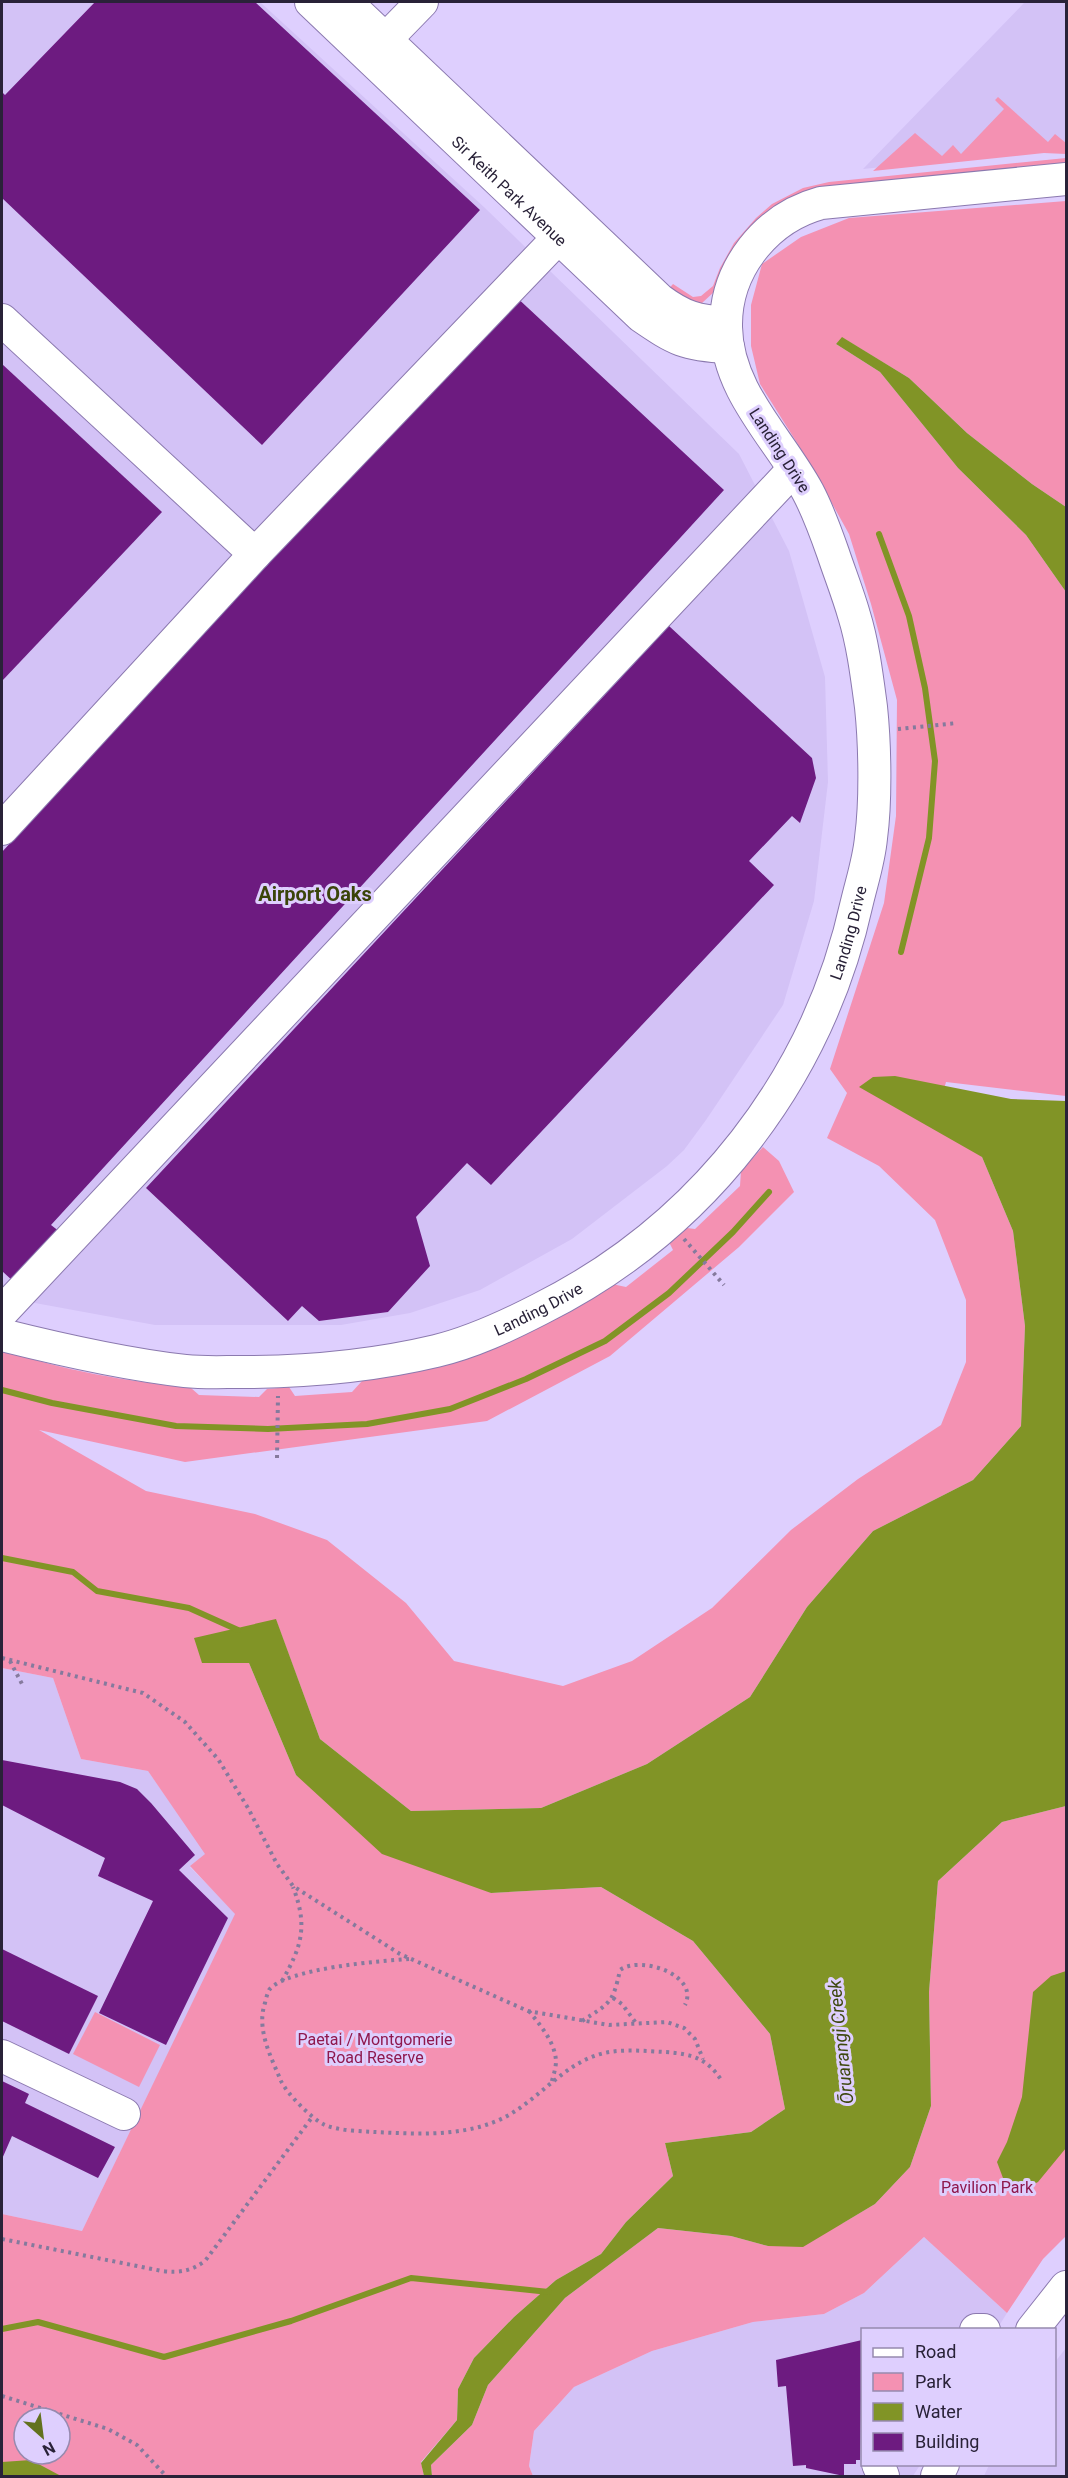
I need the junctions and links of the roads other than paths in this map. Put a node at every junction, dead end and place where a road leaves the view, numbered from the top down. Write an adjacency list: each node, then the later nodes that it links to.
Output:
1 (311, 2): 6 (street, Sir Keith Park Avenue)
2 (346, 2): 4 (street, Sir Keith Park Avenue)
3 (422, 2): 4 (street)
4 (386, 39): 8 (street, Sir Keith Park Avenue)
5 (1066, 179): 8 (street, Landing Drive)
6 (559, 237): 8 (street, Sir Keith Park Avenue); 10 (street)
7 (2, 320): 10 (street)
8 (727, 335): 9 (street, Landing Drive)
9 (793, 470): 12 (street); 13 (street, Landing Drive)
10 (255, 554): 11 (street)
11 (2, 829)
12 (2, 1312)
13 (2, 1335)
14 (2, 2056): 15 (street)
15 (124, 2114)
16 (1066, 2287): 17 (street)
17 (1034, 2328)

